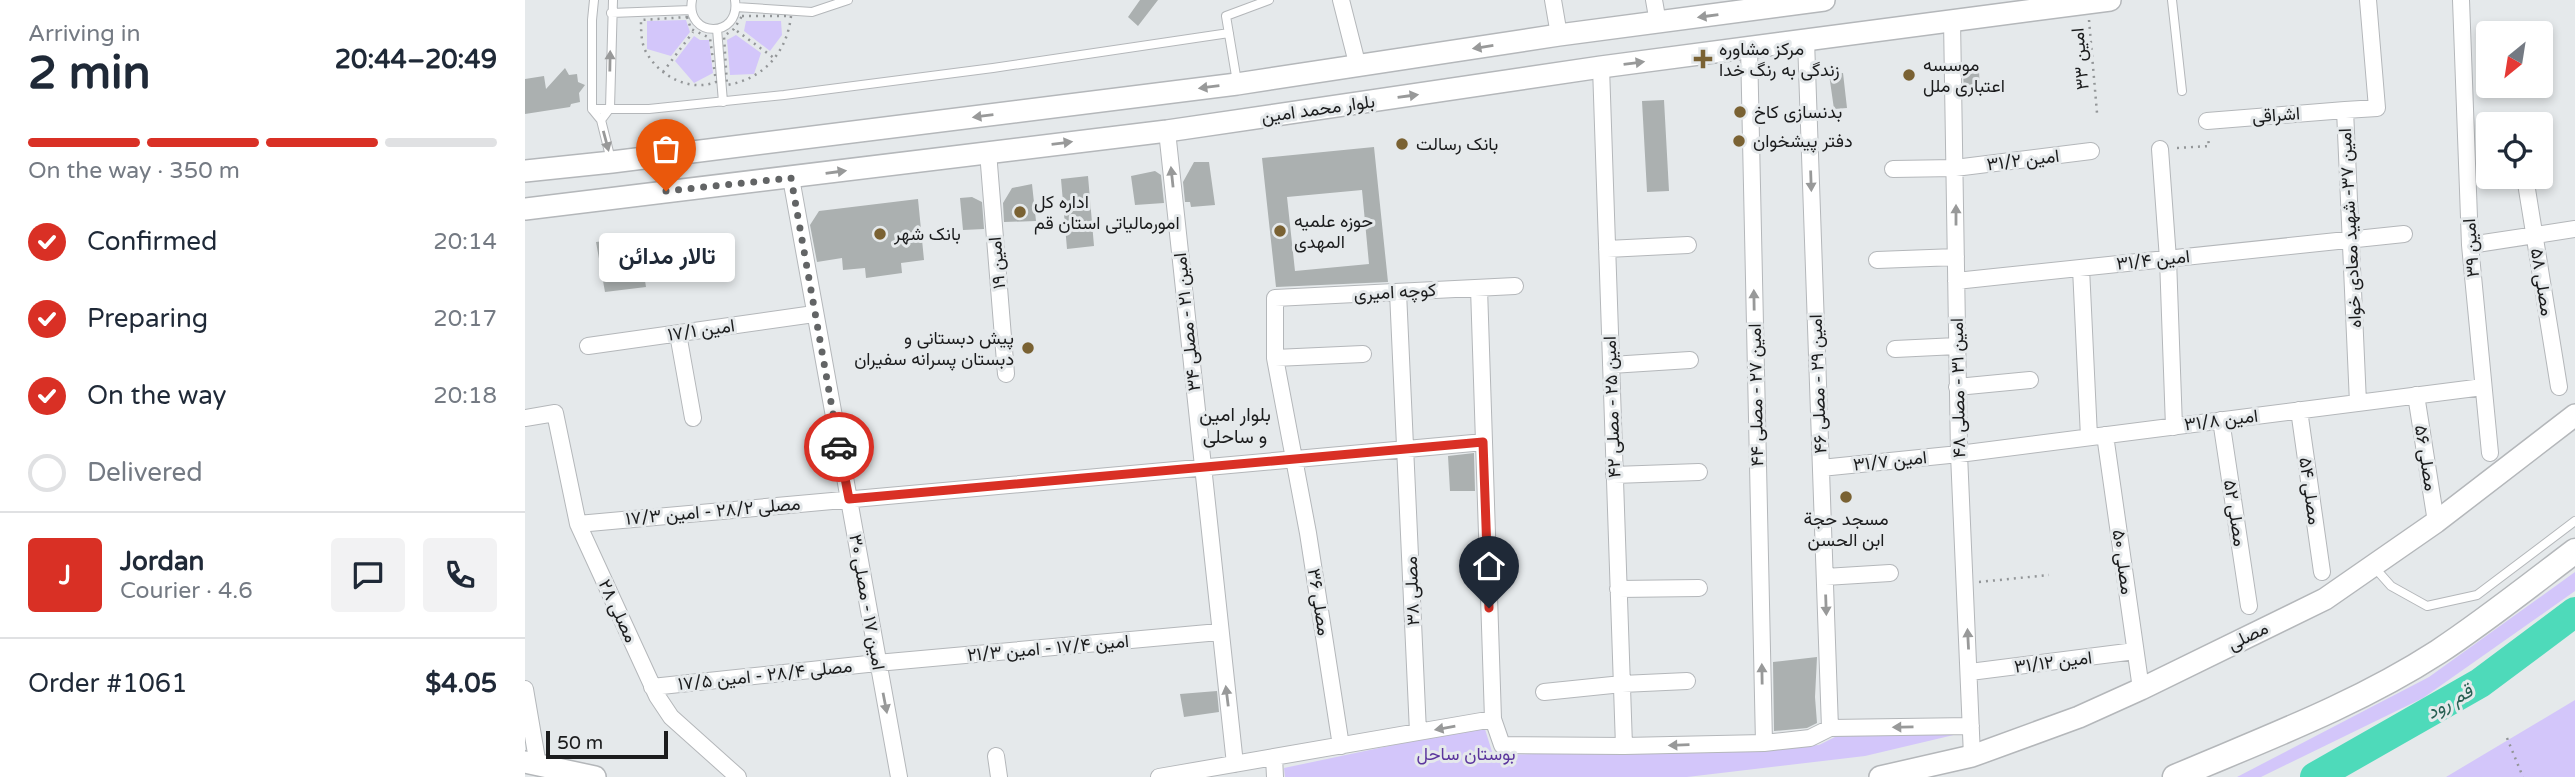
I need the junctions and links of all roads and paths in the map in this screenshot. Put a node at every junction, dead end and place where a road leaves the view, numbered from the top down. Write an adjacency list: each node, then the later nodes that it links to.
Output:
1 (594, 0): 35 (lane)
2 (613, 0): 17 (lane)
3 (692, 0): 16 (lane)
4 (848, 0): 15 (lane)
5 (1269, 0): 23 (lane)
6 (1341, 0): 29 (street)
7 (1553, 0): 24 (street)
8 (1654, 0): 19 (street)
9 (1824, 0): 19 (main road, بلوار محمد امین, one-way to 19)
10 (2110, 0): 14 (main road, بلوار محمد امین)
11 (2172, 0): 33 (lane)
12 (2368, 0): 37 (street, امین ۳۷- شهید معادی خواه)
13 (2461, 0): 58 (street, امین ۳۹)
14 (2088, 3): 18 (main road, بلوار محمد امین); 38 (path, امین ۳۳)
15 (736, 4): 20 (lane)
16 (691, 10): 17 (lane); 20 (lane)
17 (611, 13): 36 (lane, one-way to 17)
18 (1952, 20): 25 (main road, بلوار محمد امین); 46 (street, امین ۳۱ - مصلی ۴۸)
19 (1658, 23): 24 (main road, بلوار محمد امین); 28 (main road)
20 (716, 29): 34 (lane)
21 (734, 29): 27 (path); 27 (path); 27 (path)
22 (694, 31): 31 (path); 31 (path); 31 (path)
23 (1229, 33): 32 (lane); 34 (lane)
24 (1559, 35): 29 (main road, بلوار محمد امین, one-way to 29)
25 (1806, 40): 26 (main road, بلوار محمد امین); 98 (street, امین ۲۹ - مصلی ۴۶, one-way to 98)
26 (1749, 47): 28 (main road, بلوار محمد امین); 130 (street, امین ۲۷ - مصلی ۴۴, one-way to 26)
27 (775, 59)
28 (1664, 60): 30 (main road, بلوار محمد امین, one-way to 28)
29 (1358, 67): 32 (main road, بلوار محمد امین)
30 (1601, 68): 41 (main road, بلوار محمد امین, one-way to 30); 59 (street, امین ۲۵ - مصلی ۴۲)
31 (663, 72)
32 (1237, 84): 45 (main road, بلوار محمد امین, one-way to 45)
33 (2182, 91)
34 (723, 102): 36 (lane)
35 (593, 108): 36 (lane); 39 (lane)
36 (610, 108): 39 (lane)
37 (2345, 110): 40 (street, اشراقی); 56 (street, امین ۳۷- شهید معادی خواه)
38 (2097, 113)
39 (601, 120): 45 (lane, one-way to 45)
40 (2207, 121): 42 (path)
41 (1167, 131): 44 (main road, بلوار محمد امین, one-way to 41); 97 (street, امین ۲۱ - مصلی ۳۴, one-way to 41)
42 (2160, 149): 61 (street)
43 (2091, 151): 46 (street, امین ۳۱/۲)
44 (988, 152): 49 (main road, بلوار محمد امین, one-way to 44); 78 (street, امین ۱۹)
45 (612, 162): 48 (main road, بلوار محمد امین); 51 (main road)
46 (1955, 168): 47 (street, امین ۳۱/۲); 60 (street, امین ۳۱ - مصلی ۴۸, one-way to 46)
47 (1893, 169)
48 (525, 171)
49 (791, 178): 51 (main road, بلوار محمد امین); 69 (street, امین ۱۷ - مصلی ۳۰)
50 (2527, 189): 55 (street, مصلی ۵۸)
51 (616, 197): 52 (main road, بلوار محمد امین)
52 (525, 209)
53 (2575, 229): 55 (street)
54 (2404, 234): 56 (street, امین ۳۱/۴)
55 (2534, 235): 58 (street); 82 (street, مصلی ۵۸)
56 (2350, 240): 61 (street, امین ۳۱/۴); 84 (street, امین ۳۷- شهید معادی خواه)
57 (1688, 245): 59 (street)
58 (2470, 245): 81 (street, امین ۳۹)
59 (1607, 249): 77 (street, امین ۲۵ - مصلی ۴۲)
60 (1956, 257): 62 (street); 64 (street, امین ۳۱ - مصلی ۴۸)
61 (2168, 259): 63 (street, امین ۳۱/۴); 90 (street)
62 (1877, 260)
63 (2081, 268): 64 (street, امین ۳۱/۴); 91 (street, مصلی ۵۰)
64 (1956, 281): 72 (street, امین ۳۱ - مصلی ۴۸)
65 (1515, 286): 66 (street, کوچه امیری)
66 (1479, 288): 67 (street, کوچه امیری); 92 (street)
67 (1398, 292): 68 (street, کوچه امیری); 93 (street, مصلی ۳۸)
68 (1275, 298): 75 (street, مصلی ۳۶)
69 (814, 314): 70 (street, امین ۱۷/۱); 101 (street, امین ۱۷ - مصلی ۳۰)
70 (678, 334): 71 (street, امین ۱۷/۱); 88 (street)
71 (588, 346)
72 (1957, 346): 73 (street); 80 (street, امین ۳۱ - مصلی ۴۸)
73 (1895, 349)
74 (1363, 354): 75 (street)
75 (1275, 358): 96 (street, مصلی ۳۶)
76 (1690, 360): 77 (street)
77 (1611, 365): 100 (street, امین ۲۵ - مصلی ۴۲)
78 (1006, 374)
79 (2030, 380): 80 (street)
80 (1957, 387): 95 (street, امین ۳۱ - مصلی ۴۸)
81 (2483, 387): 83 (street, امین ۳۱/۸); 94 (street, امین ۳۹)
82 (2559, 387)
83 (2417, 395): 84 (street, امین ۳۱/۸); 103 (street, مصلی ۵۶)
84 (2358, 403): 85 (street, امین ۳۱/۸)
85 (2299, 410): 89 (street, امین ۳۱/۸); 107 (street, مصلی ۵۴)
86 (2575, 415): 103 (main road, مصلی)
87 (525, 418): 104 (street, مصلی ۲۸)
88 (694, 418)
89 (2221, 420): 90 (street, امین ۳۱/۸); 114 (street, مصلی ۵۲)
90 (2174, 426): 91 (street, امین ۳۱/۸)
91 (2097, 436): 95 (street, امین ۳۱/۸); 116 (street, مصلی ۵۰)
92 (1483, 442): 93 (street, مصلی ۲۸/۲ - امین ۱۷/۳); 125 (street)
93 (1406, 449): 96 (street, مصلی ۲۸/۲ - امین ۱۷/۳); 128 (street, مصلی ۳۸)
94 (2490, 453)
95 (1959, 454): 98 (street, امین ۳۱/۷); 111 (street, امین ۳۱ - مصلی ۴۸)
96 (1295, 459): 97 (street, مصلی ۲۸/۲ - امین ۱۷/۳); 131 (street, مصلی ۳۶)
97 (1202, 467): 101 (street, مصلی ۲۸/۲ - امین ۱۷/۳); 115 (street, امین ۲۱ - مصلی ۳۴)
98 (1821, 468): 110 (street, امین ۲۹ - مصلی ۴۶)
99 (1699, 472): 100 (street)
100 (1614, 475): 113 (street, امین ۲۵ - مصلی ۴۲)
101 (849, 499): 104 (street, مصلی ۲۸/۲ - امین ۱۷/۳); 117 (street, امین ۱۷ - مصلی ۳۰)
102 (2575, 521): 106 (lane)
103 (2436, 522): 106 (main road, مصلی)
104 (578, 524): 121 (street, مصلی ۲۸)
105 (2575, 551): 133 (main road)
106 (2372, 566): 123 (main road, مصلی)
107 (2322, 572)
108 (1890, 573): 110 (street)
109 (2049, 575): 111 (path)
110 (1825, 577): 127 (street, امین ۲۹ - مصلی ۴۶, one-way to 127)
111 (1965, 583): 118 (street, امین ۳۱ - مصلی ۴۸, one-way to 111)
112 (1699, 588): 113 (street)
113 (1618, 589): 120 (street, امین ۲۵ - مصلی ۴۲)
114 (2249, 606)
115 (1219, 632): 117 (street, امین ۱۷/۴ - امین ۲۱/۳); 138 (street, امین ۲۱ - مصلی ۳۴, one-way to 115)
116 (2135, 651): 118 (street, امین ۳۱/۱۲); 123 (street, مصلی ۵۰)
117 (877, 663): 121 (street, مصلی ۲۸/۴ - امین ۱۷/۵); 141 (street, امین ۱۷ - مصلی ۳۰, one-way to 141)
118 (1970, 672): 126 (street, امین ۳۱ - مصلی ۴۸)
119 (1687, 681): 120 (street)
120 (1622, 684): 124 (street); 132 (street, امین ۲۵ - مصلی ۴۲)
121 (653, 687): 140 (street, مصلی ۲۸)
122 (525, 689): 137 (street)
123 (2141, 689): 134 (main road, مصلی)
124 (1544, 692)
125 (1493, 719): 128 (street, one-way to 128); 132 (street)
126 (1971, 726): 127 (street, one-way to 127); 134 (street, امین ۳۱ - مصلی ۴۸)
127 (1830, 728): 130 (street)
128 (1418, 732): 131 (street)
129 (2507, 738): 148 (path)
130 (1764, 743): 132 (street, one-way to 132)
131 (1341, 746): 136 (street)
132 (1624, 746)
133 (2241, 749): 146 (main road); 147 (main road)
134 (1972, 756): 145 (main road, مصلی)
135 (996, 757): 142 (street)
136 (1274, 757): 138 (street); 144 (street)
137 (531, 764): 139 (main road)
138 (1235, 764): 143 (street)
139 (595, 777)
140 (738, 777)
141 (899, 777)
142 (999, 777)
143 (1159, 777)
144 (1275, 777)
145 (1880, 777)
146 (2175, 777)
147 (2209, 777)
148 (2523, 777)

